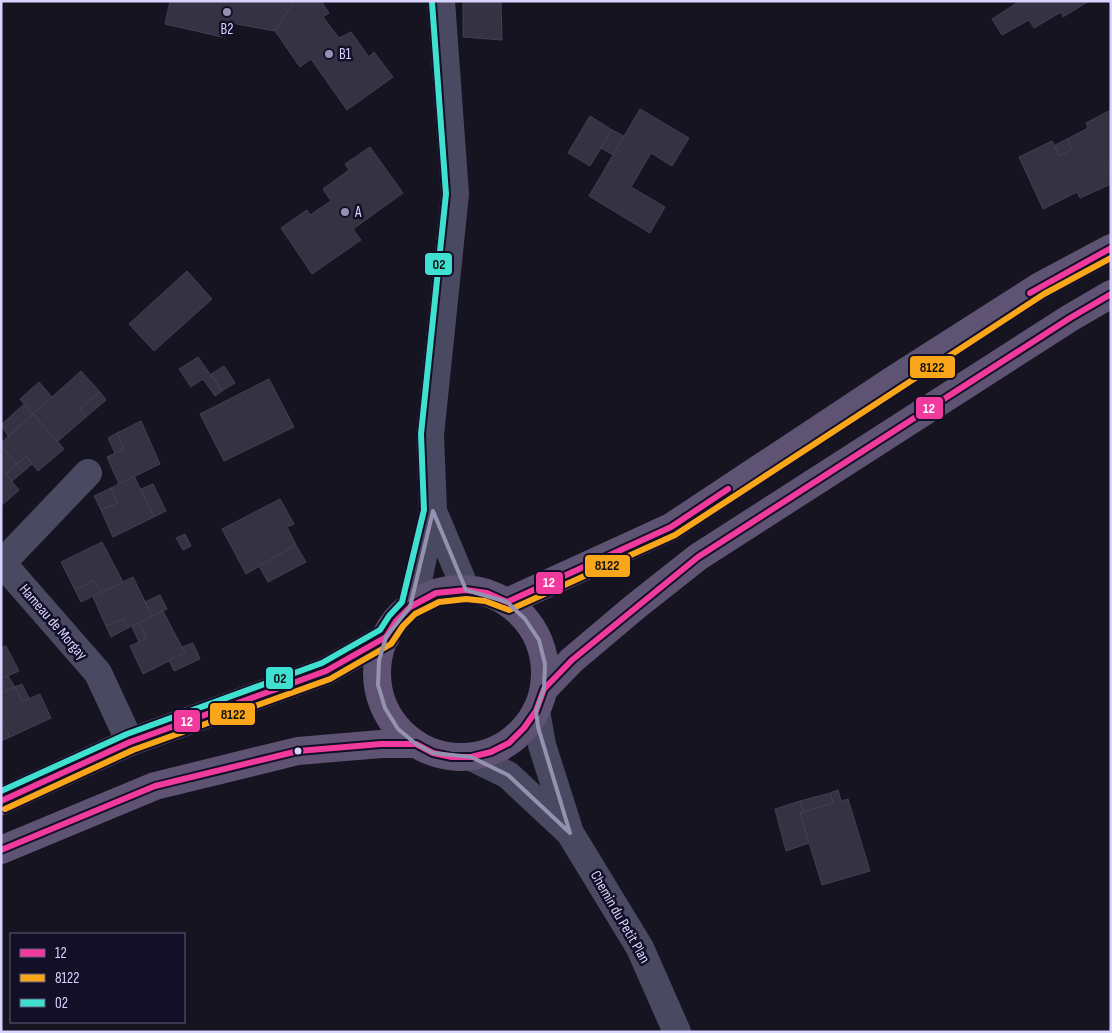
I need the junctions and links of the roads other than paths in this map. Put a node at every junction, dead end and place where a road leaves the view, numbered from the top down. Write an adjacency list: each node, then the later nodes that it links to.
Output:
1 (441, 1): 5 (street)
2 (1111, 248): 7 (main road)
3 (1111, 294): 10 (main road)
4 (88, 473): 11 (street, Hameau de Morgay)
5 (433, 511): 6 (street); 8 (street)
6 (466, 590): 7 (main road); 8 (main road)
7 (507, 602): 10 (main road)
8 (410, 607): 9 (main road)
9 (386, 637): 11 (main road); 12 (main road)
10 (540, 700): 13 (main road); 15 (street, Chemin du Petit Plan)
11 (130, 742): 14 (main road)
12 (416, 744): 13 (main road); 16 (main road)
13 (471, 757): 15 (street, Chemin du Petit Plan)
14 (1, 801)
15 (570, 833): 17 (street, Chemin du Petit Plan)
16 (1, 850)
17 (677, 1032)

